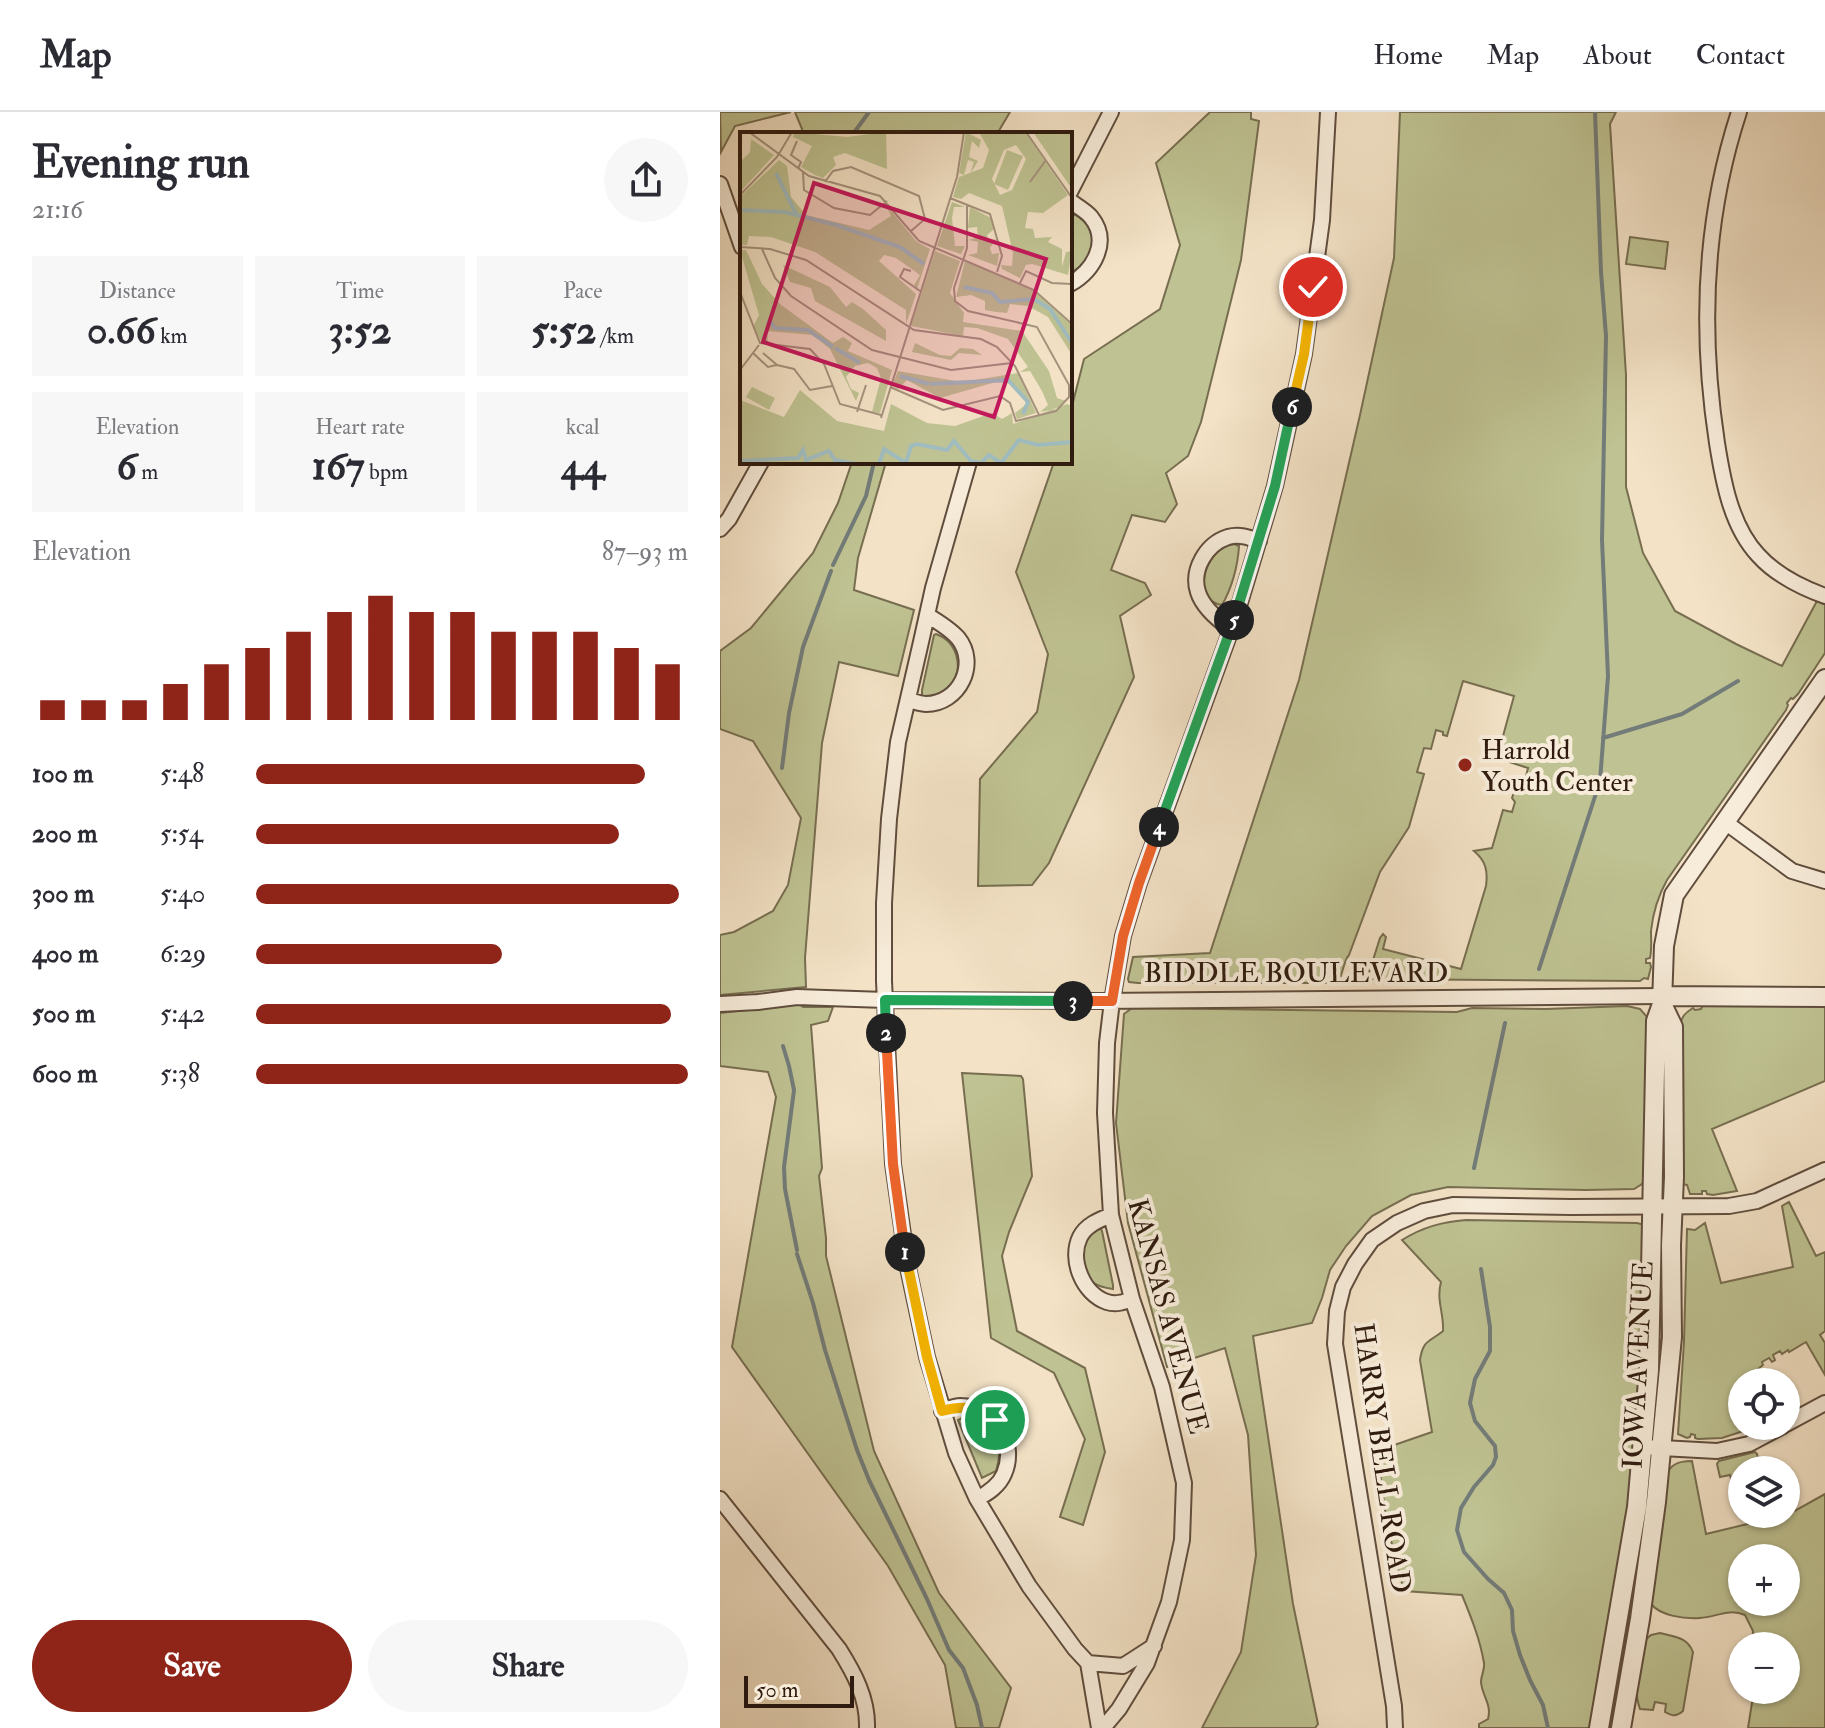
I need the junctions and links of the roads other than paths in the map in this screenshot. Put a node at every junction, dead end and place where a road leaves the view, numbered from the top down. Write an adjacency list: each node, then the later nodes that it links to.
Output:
1 (1111, 112): 5 (street)
2 (1328, 112): 12 (street, KANSAS AVENUE)
3 (1739, 112): 13 (street)
4 (720, 184): 7 (street)
5 (1072, 188)
6 (1072, 202): 8 (street)
7 (740, 241)
8 (1072, 283)
9 (760, 464): 11 (street)
10 (968, 464): 14 (street)
11 (720, 529)
12 (1259, 541): 15 (street, KANSAS AVENUE); 15 (street)
13 (1825, 596)
14 (927, 615): 17 (street); 17 (street)
15 (1231, 629): 23 (street, KANSAS AVENUE)
16 (1825, 679): 18 (street, IOWA AVENUE)
17 (908, 700): 21 (street)
18 (1725, 822): 19 (street); 22 (street, IOWA AVENUE)
19 (1825, 881)
20 (1825, 997): 22 (street, BIDDLE BOULEVARD)
21 (885, 1000): 23 (street, BIDDLE BOULEVARD); 24 (street, BIDDLE BOULEVARD); 31 (street)
22 (1662, 1000): 23 (street, BIDDLE BOULEVARD); 26 (street, IOWA AVENUE); 27 (street, IOWA AVENUE)
23 (1112, 1001): 28 (street, KANSAS AVENUE)
24 (720, 1004)
25 (1825, 1170): 27 (street, HARRY BELL ROAD)
26 (1651, 1207): 27 (street, HARRY BELL ROAD); 34 (street, IOWA AVENUE); 42 (street, HARRY BELL ROAD)
27 (1673, 1207): 35 (street, IOWA AVENUE)
28 (1111, 1215): 29 (street, KANSAS AVENUE); 29 (street)
29 (1132, 1299): 38 (street, KANSAS AVENUE)
30 (1825, 1403): 32 (street)
31 (942, 1411): 37 (street); 37 (street)
32 (1800, 1416)
33 (1756, 1440): 35 (street)
34 (1643, 1447): 35 (street); 43 (street, IOWA AVENUE)
35 (1662, 1449): 44 (street, IOWA AVENUE)
36 (720, 1499): 40 (street)
37 (977, 1499): 39 (street)
38 (1154, 1646): 39 (street); 41 (street, KANSAS AVENUE)
39 (1088, 1663): 41 (street)
40 (867, 1728)
41 (1101, 1728)
42 (1395, 1728)
43 (1599, 1728)
44 (1621, 1728)

